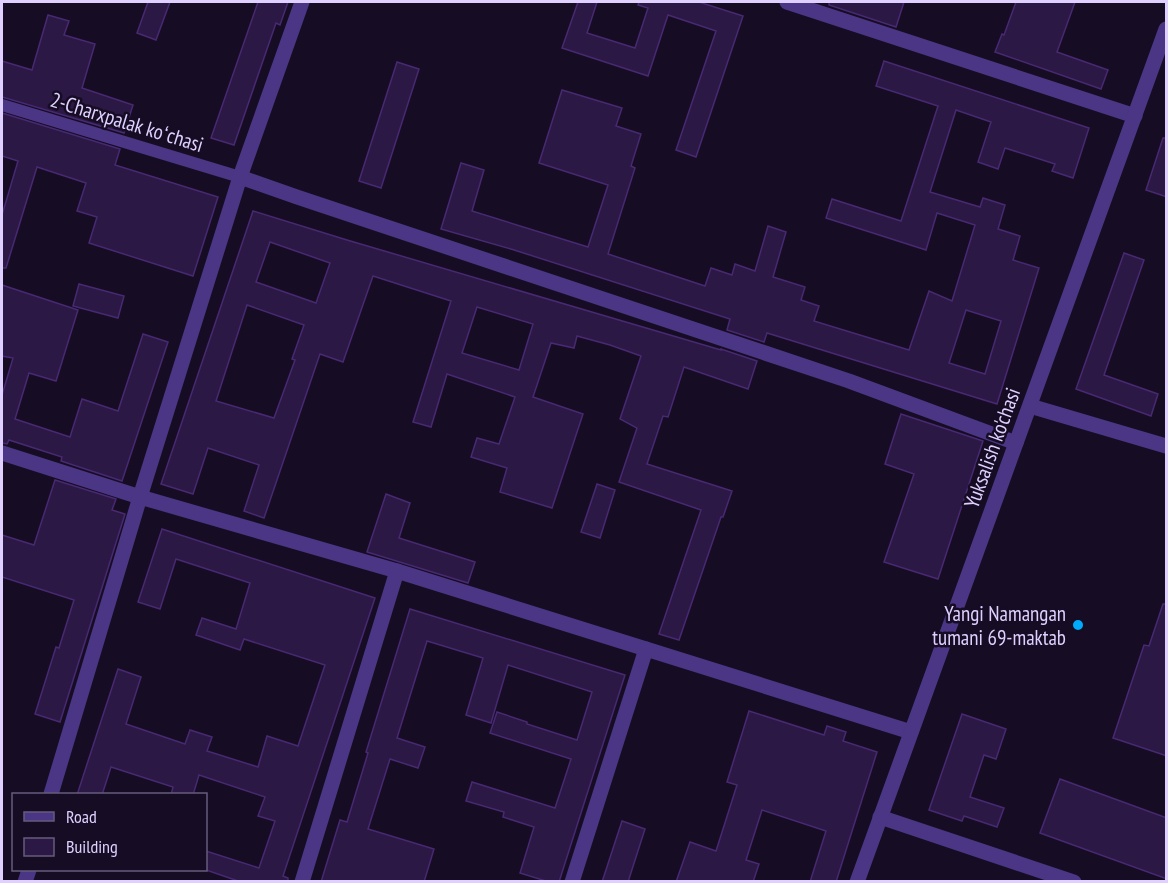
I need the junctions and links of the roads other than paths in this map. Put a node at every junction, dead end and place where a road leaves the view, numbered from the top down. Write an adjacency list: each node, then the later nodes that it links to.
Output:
1 (302, 2): 6 (street)
2 (787, 2): 5 (street)
3 (1167, 29): 5 (street, Yuksalish ko'chasi)
4 (2, 105): 6 (lane, 2-Charxpalak koʻchasi)
5 (1135, 116): 7 (street, Yuksalish ko'chasi)
6 (240, 177): 8 (street); 11 (street)
7 (1030, 406): 8 (street, Yuksalish ko'chasi); 9 (street)
8 (1016, 443): 14 (street, Yuksalish ko'chasi)
9 (1167, 446)
10 (2, 453): 11 (street)
11 (140, 497): 12 (street); 15 (street)
12 (397, 571): 13 (street); 17 (street)
13 (646, 649): 14 (street); 18 (street)
14 (910, 732): 16 (street, Yuksalish ko'chasi)
15 (52, 793)
16 (880, 817): 19 (street, Yuksalish ko'chasi); 20 (street)
17 (302, 882)
18 (572, 882)
19 (857, 882)
20 (1074, 882)

